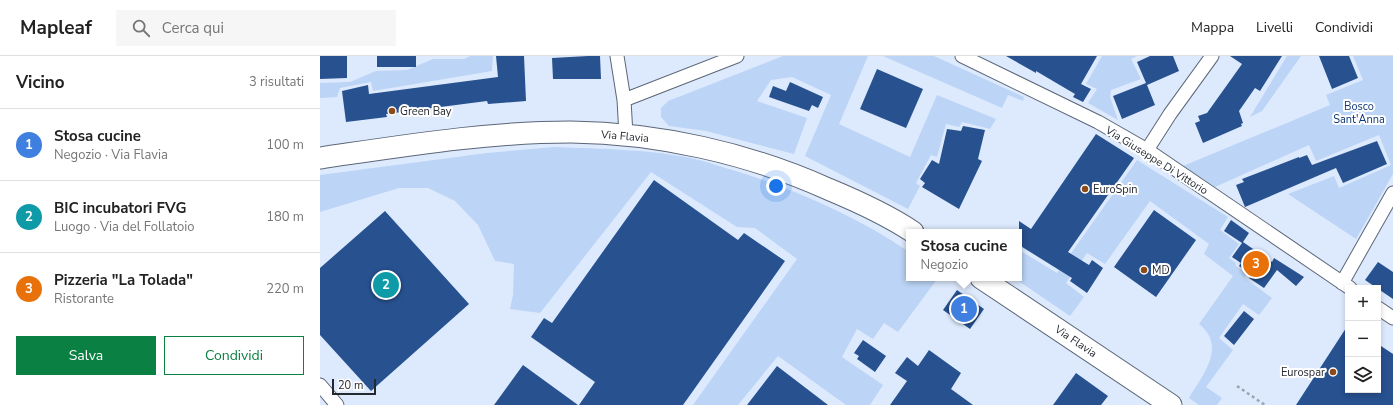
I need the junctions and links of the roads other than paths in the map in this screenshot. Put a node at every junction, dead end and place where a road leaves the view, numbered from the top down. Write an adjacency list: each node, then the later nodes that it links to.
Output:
1 (617, 56): 5 (street)
2 (737, 56): 5 (street)
3 (962, 56): 7 (street, Via Giuseppe Di Vittorio)
4 (1212, 56): 7 (street)
5 (624, 100): 6 (street)
6 (626, 135): 8 (main road, Via Flavia); 10 (main road, Via Flavia)
7 (1147, 150): 12 (street, Via Giuseppe Di Vittorio)
8 (320, 158)
9 (1393, 193): 12 (street, Via Giuseppe Di Vittorio)
10 (908, 229)
11 (986, 281): 17 (main road, Via Flavia)
12 (1346, 285)
13 (1381, 310): 14 (street)
14 (1393, 318)
15 (320, 385): 16 (street)
16 (337, 405)
17 (1172, 405)

